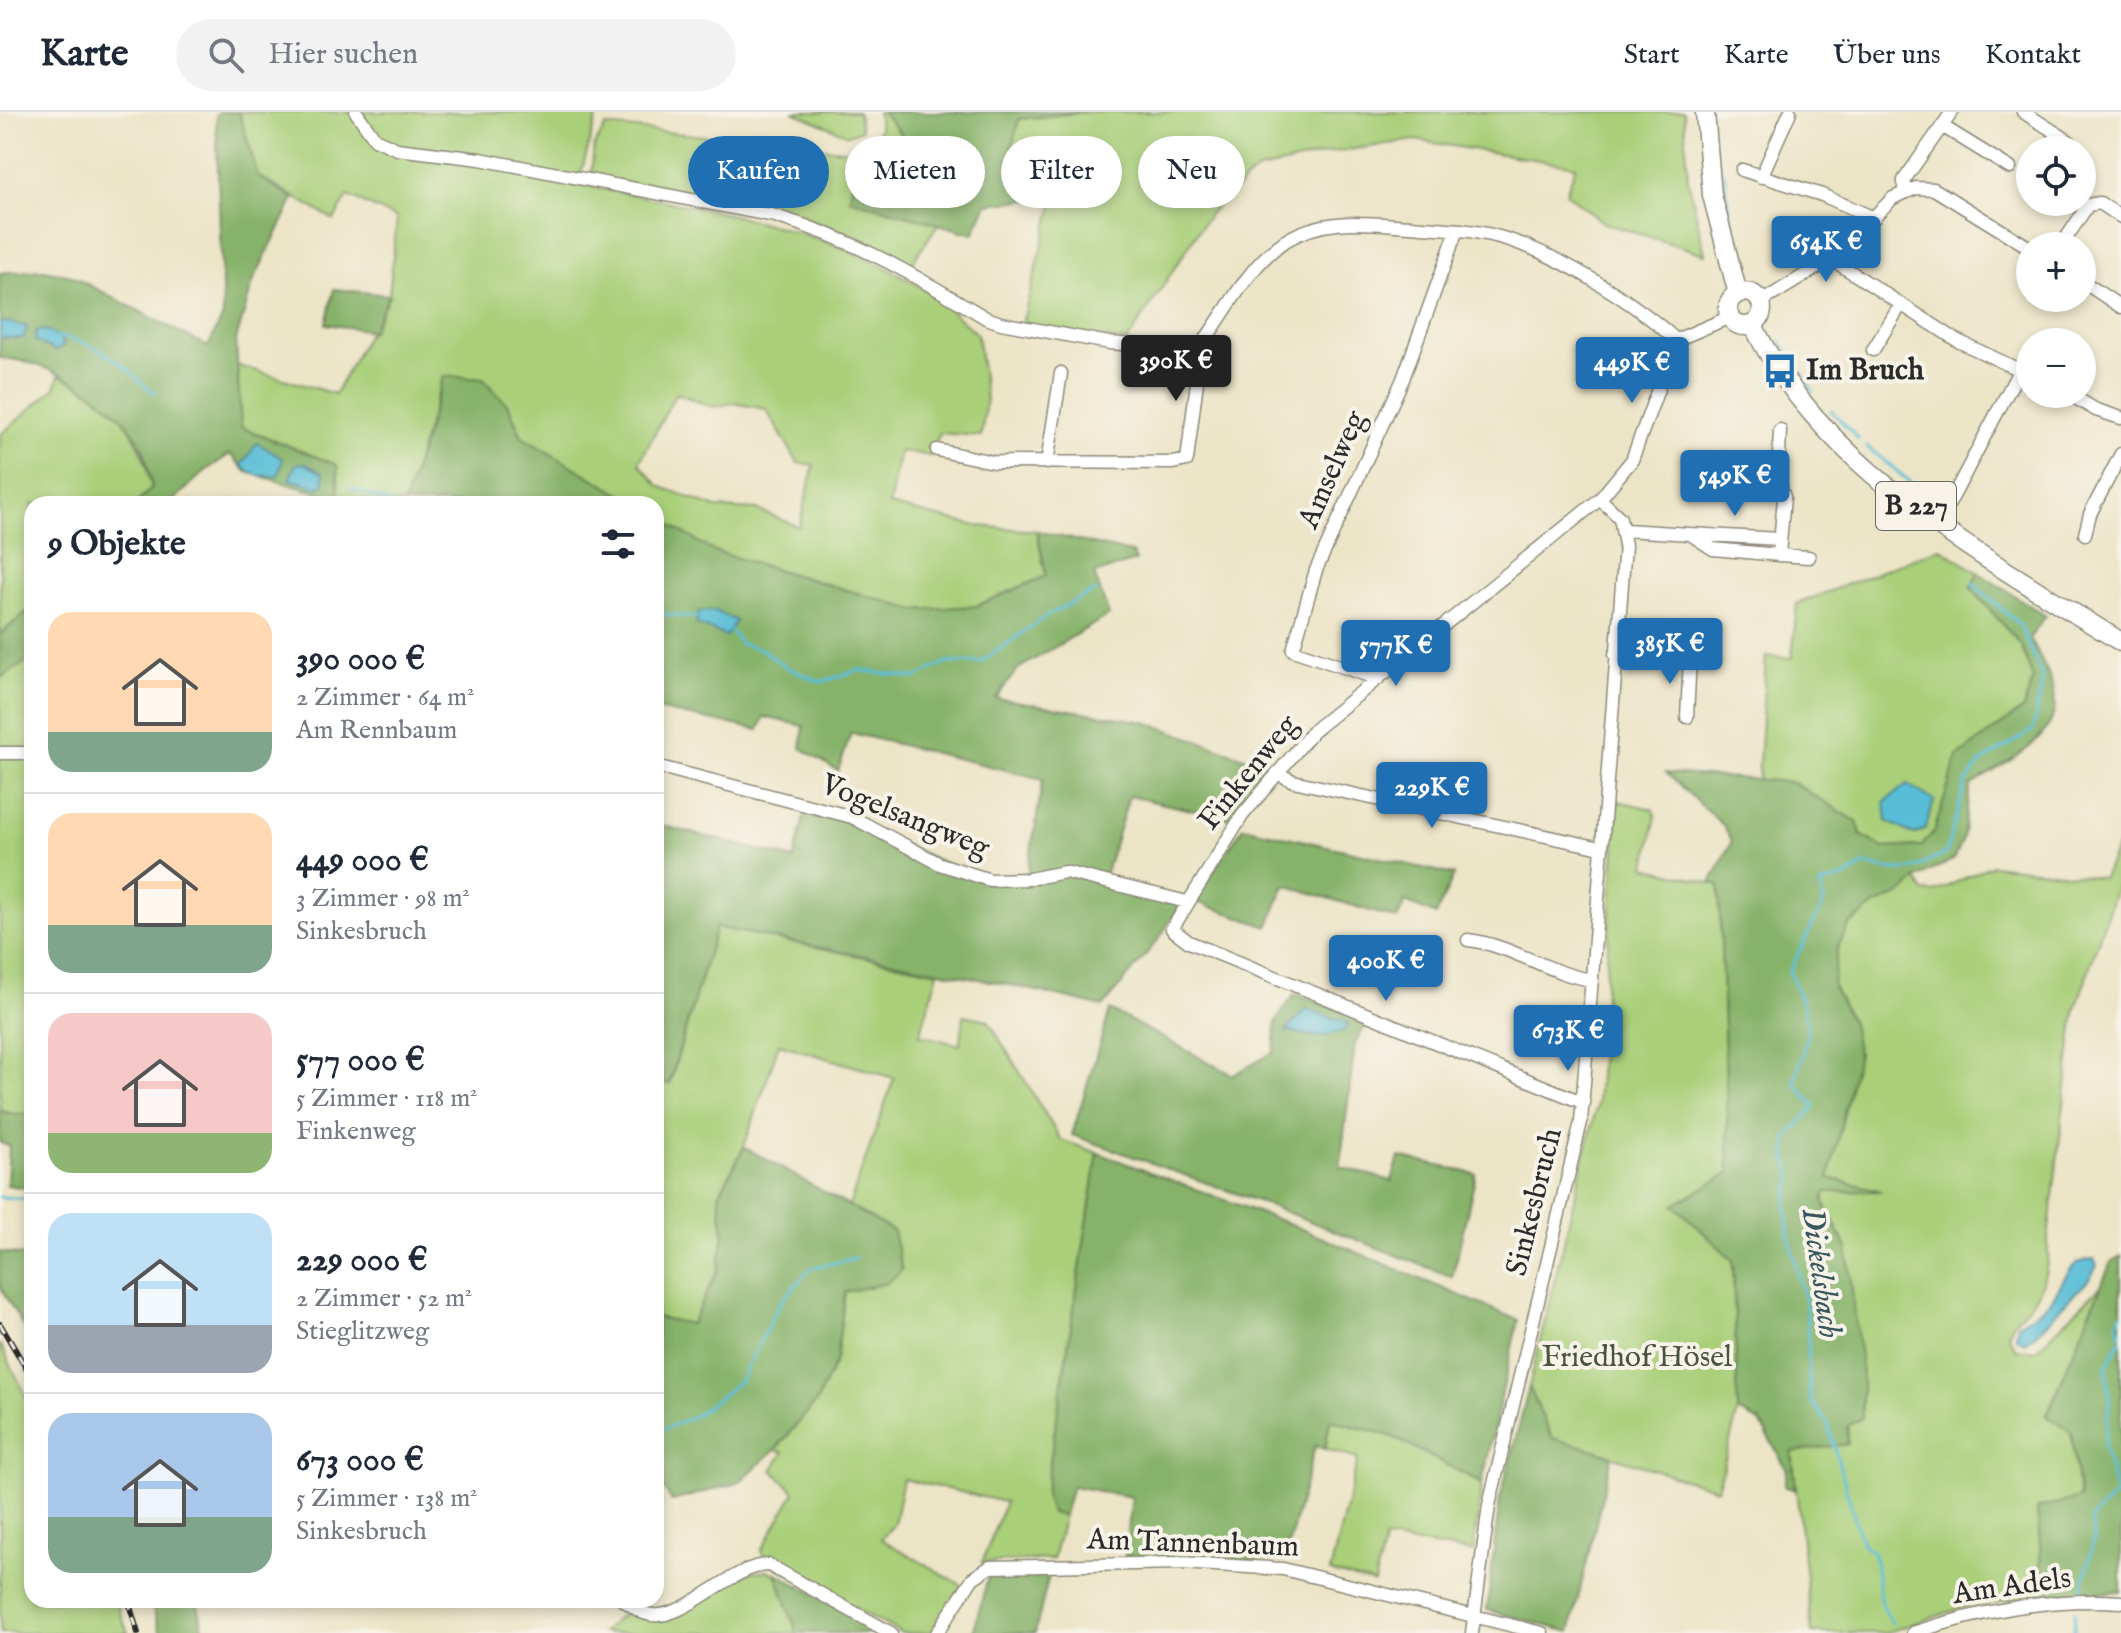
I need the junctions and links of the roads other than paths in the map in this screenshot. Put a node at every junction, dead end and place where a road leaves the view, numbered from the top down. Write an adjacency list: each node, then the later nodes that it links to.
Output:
1 (356, 112): 26 (street)
2 (1705, 112): 19 (main road)
3 (1790, 112): 10 (street)
4 (1952, 112): 6 (street)
5 (2023, 112): 7 (street)
6 (1942, 126): 8 (street); 11 (street)
7 (2061, 136)
8 (2010, 168)
9 (1742, 170): 10 (street)
10 (1761, 177): 13 (street)
11 (1904, 191): 13 (street); 16 (street)
12 (2121, 217): 15 (street)
13 (1874, 218): 17 (street)
14 (1457, 230): 25 (street); 26 (street); 47 (street, Amselweg)
15 (2070, 232)
16 (2016, 239)
17 (1831, 259): 20 (street); 21 (street)
18 (2096, 290): 22 (street)
19 (1738, 294): 20 (main road); 23 (main road)
20 (1761, 302): 24 (main road)
21 (1900, 306): 27 (street); 28 (street)
22 (2121, 307)
23 (1730, 317): 24 (main road); 25 (street)
24 (1753, 325): 45 (main road, B 227)
25 (1676, 340): 37 (street, Finkenweg)
26 (1201, 350): 36 (street)
27 (1873, 350)
28 (2016, 369)
29 (1061, 373): 36 (street)
30 (2016, 389): 38 (street)
31 (2093, 408): 32 (street)
32 (2121, 418)
33 (1780, 430): 42 (street)
34 (937, 450): 36 (street)
35 (2121, 454): 41 (street)
36 (1047, 463)
37 (1600, 499): 39 (street); 47 (street, Finkenweg)
38 (1949, 504)
39 (1625, 530): 40 (street); 46 (street, Sinkesbruch)
40 (1690, 534): 42 (street); 43 (street)
41 (2085, 534)
42 (1779, 539): 43 (street)
43 (1779, 555): 44 (street)
44 (1809, 557)
45 (2121, 642)
46 (1615, 654): 48 (street); 53 (street, Sinkesbruch)
47 (1378, 679): 52 (street, Finkenweg)
48 (1687, 717)
49 (0, 753): 50 (street)
50 (24, 753)
51 (664, 768): 54 (street, Vogelsangweg)
52 (1277, 773): 53 (street); 54 (street, Finkenweg)
53 (1601, 848): 56 (street, Sinkesbruch)
54 (1187, 902): 57 (street, Finkenweg)
55 (1468, 940): 56 (street)
56 (1592, 980): 57 (street, Sinkesbruch)
57 (1584, 1103): 60 (street, Sinkesbruch)
58 (2121, 1602): 65 (street, Am Adels)
59 (636, 1608): 61 (street)
60 (1474, 1617): 62 (street, Am Tannenbaum); 63 (street, Sinkesbruch); 64 (street)
61 (891, 1633)
62 (937, 1633)
63 (1472, 1633)
64 (1542, 1633)
65 (1913, 1633)

